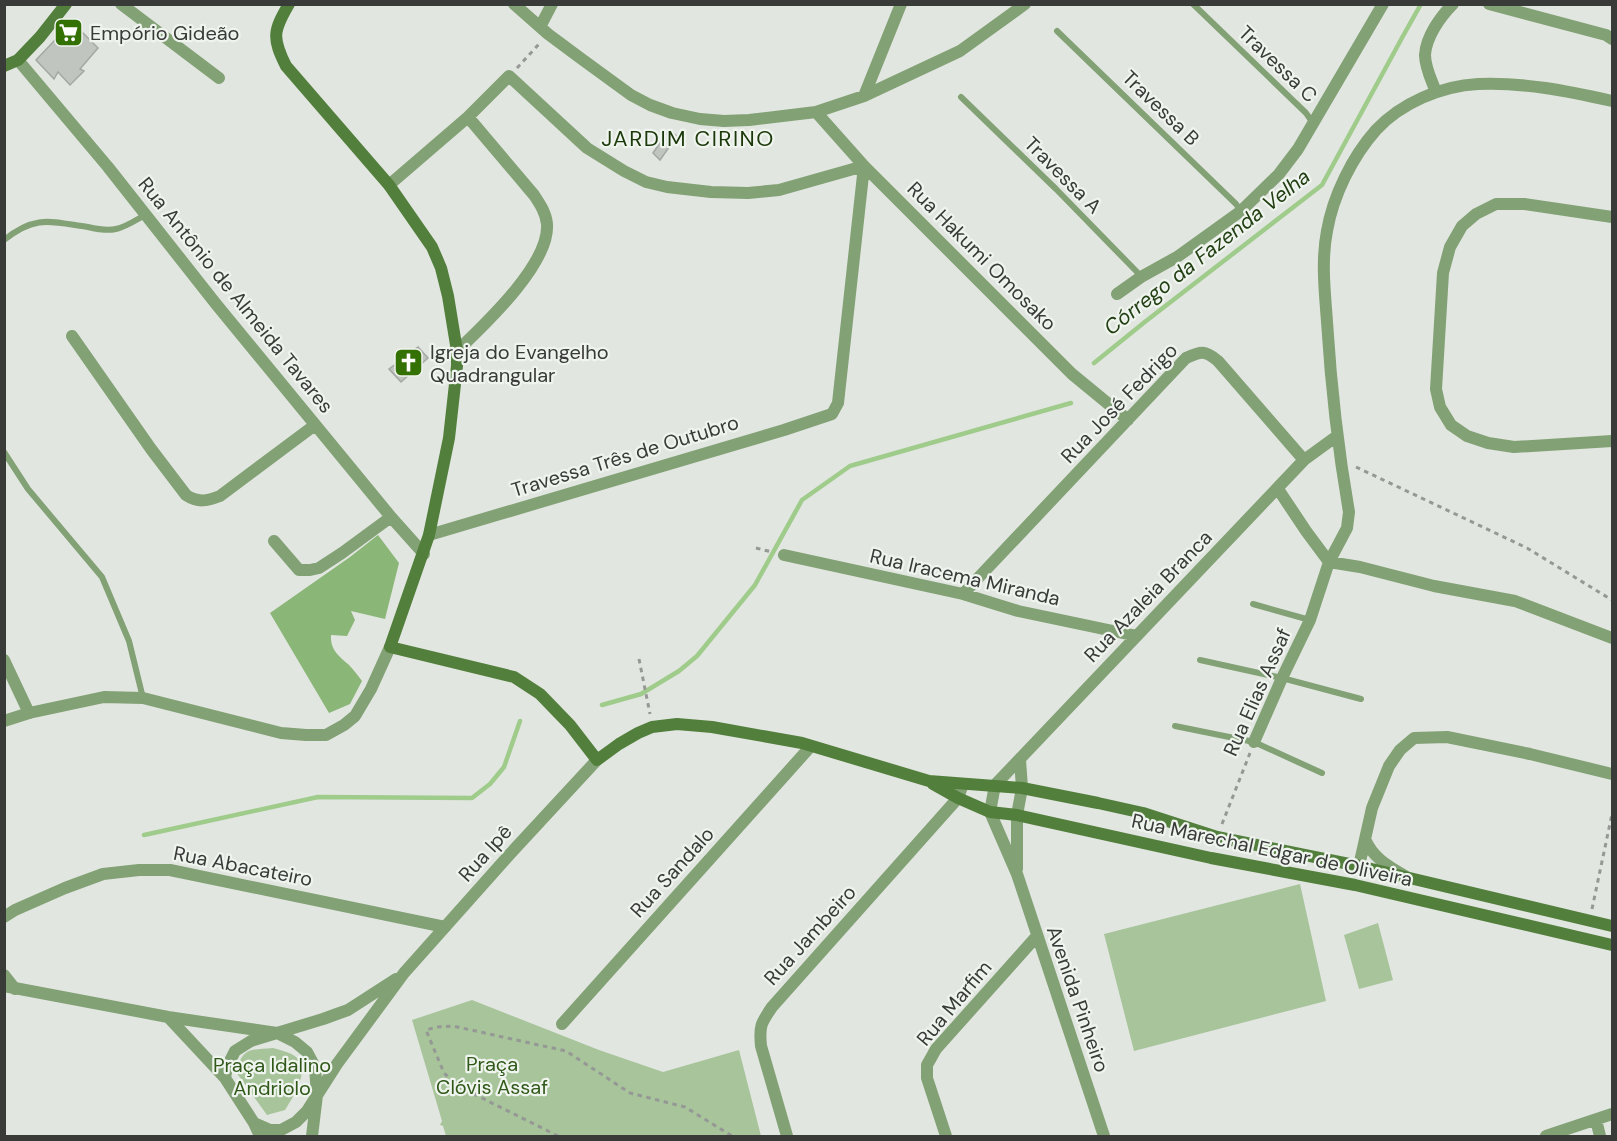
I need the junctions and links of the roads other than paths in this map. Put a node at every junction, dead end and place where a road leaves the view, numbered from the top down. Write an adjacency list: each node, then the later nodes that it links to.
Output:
1 (66, 4): 15 (main road)
2 (121, 4): 17 (street)
3 (289, 4): 26 (main road)
4 (514, 4): 12 (street)
5 (552, 4): 12 (street)
6 (900, 4): 19 (street)
7 (1025, 4): 19 (street)
8 (1193, 4): 24 (lane, Travessa C)
9 (1383, 4): 24 (street)
10 (1452, 4): 18 (street)
11 (1489, 4): 14 (street)
12 (544, 30): 22 (street)
13 (1057, 31): 27 (lane, Travessa B)
14 (1612, 39)
15 (18, 60): 16 (main road); 28 (street, Rua Antônio de Almeida Tavares)
16 (4, 66)
17 (219, 78)
18 (1436, 92): 21 (street, Rua Elias Assaf); 37 (street, Rua Elias Assaf)
19 (864, 96): 22 (street)
20 (961, 97): 31 (lane, Travessa A)
21 (1612, 101)
22 (816, 112): 25 (street, Rua Hakumi Omosako)
23 (468, 117): 25 (street); 26 (street); 34 (street)
24 (1314, 123): 27 (street)
25 (864, 166): 35 (street, Rua Hakumi Omosako); 43 (street, Travessa Três de Outubro)
26 (389, 184): 34 (main road)
27 (1241, 211): 31 (street)
28 (146, 215): 30 (lane); 36 (street, Rua Antônio de Almeida Tavares)
29 (1612, 217): 38 (street)
30 (4, 240)
31 (1141, 277): 32 (street)
32 (1117, 294)
33 (72, 336): 36 (street)
34 (457, 351): 43 (main road)
35 (1128, 420): 40 (street, Rua José Fedrigo); 48 (street, Rua José Fedrigo)
36 (315, 425): 42 (street, Rua Antônio de Almeida Tavares)
37 (1337, 436): 40 (street, Rua Azaleia Branca); 47 (street, Rua Elias Assaf)
38 (1612, 441)
39 (4, 452): 57 (lane)
40 (1304, 460): 41 (street, Rua Azaleia Branca)
41 (1278, 489): 47 (street); 51 (street, Rua Azaleia Branca)
42 (391, 517): 44 (street); 45 (street, Rua Antônio de Almeida Tavares)
43 (429, 535): 45 (main road)
44 (274, 541)
45 (424, 554): 53 (main road)
46 (784, 555): 48 (street, Rua Iracema Miranda)
47 (1329, 562): 50 (street, Rua Elias Assaf); 52 (street)
48 (963, 594): 51 (street, Rua Iracema Miranda)
49 (1253, 604): 50 (lane)
50 (1310, 620): 56 (street, Rua Elias Assaf)
51 (1137, 636): 65 (street, Rua Azaleia Branca)
52 (1612, 638)
53 (390, 647): 57 (street); 64 (main road)
54 (4, 660): 59 (street)
55 (1200, 660): 56 (lane)
56 (1282, 678): 58 (lane); 62 (street, Rua Elias Assaf)
57 (143, 698): 59 (street)
58 (1361, 699)
59 (29, 713): 60 (street)
60 (4, 721)
61 (1174, 726): 62 (lane)
62 (1254, 742): 66 (lane)
63 (811, 746): 64 (main road, Rua Marechal Edgar de Oliveira); 68 (main road, Rua Marechal Edgar de Oliveira); 89 (street, Rua Sandalo)
64 (597, 760): 81 (street, Rua Ipê)
65 (1020, 760): 70 (street, Rua Azaleia Branca); 71 (street)
66 (1322, 773)
67 (1612, 774): 75 (street)
68 (929, 782): 69 (main road, Rua Marechal Edgar de Oliveira); 72 (main road, Rua Marechal Edgar de Oliveira)
69 (963, 784): 70 (main road, Rua Marechal Edgar de Oliveira); 72 (street, Rua Jambeiro)
70 (995, 785): 71 (main road, Rua Marechal Edgar de Oliveira); 73 (street)
71 (1022, 788): 74 (street, Avenida Pinheiro); 76 (main road, Rua Marechal Edgar de Oliveira)
72 (958, 798): 73 (main road, Rua Marechal Edgar de Oliveira); 98 (street, Rua Jambeiro)
73 (990, 812): 74 (main road, Rua Marechal Edgar de Oliveira); 77 (street, Avenida Pinheiro)
74 (1017, 815): 77 (street, Avenida Pinheiro); 84 (main road, Rua Marechal Edgar de Oliveira)
75 (1365, 839): 76 (street); 78 (street)
76 (1359, 866): 78 (main road, Rua Marechal Edgar de Oliveira)
77 (1017, 874): 83 (street, Avenida Pinheiro)
78 (1407, 877): 80 (main road, Rua Marechal Edgar de Oliveira)
79 (10, 914): 81 (street, Rua Abacateiro); 82 (street)
80 (1612, 926)
81 (445, 927): 85 (street, Rua Ipê)
82 (4, 928)
83 (1036, 937): 99 (street, Rua Marfim); 100 (street, Avenida Pinheiro)
84 (1612, 945)
85 (405, 973): 90 (street, Rua Ipê); 92 (street, Rua Ipê)
86 (4, 975): 87 (street)
87 (10, 988): 88 (street)
88 (168, 1017): 90 (street); 91 (street)
89 (562, 1024)
90 (277, 1033): 91 (street); 92 (street)
91 (225, 1078): 95 (street)
92 (317, 1095): 95 (street); 97 (street)
93 (1612, 1114): 94 (street)
94 (1596, 1120): 101 (street); 102 (street)
95 (254, 1123): 96 (street)
96 (260, 1137)
97 (312, 1137)
98 (788, 1137)
99 (946, 1137)
100 (1104, 1137)
101 (1546, 1137)
102 (1600, 1137)

